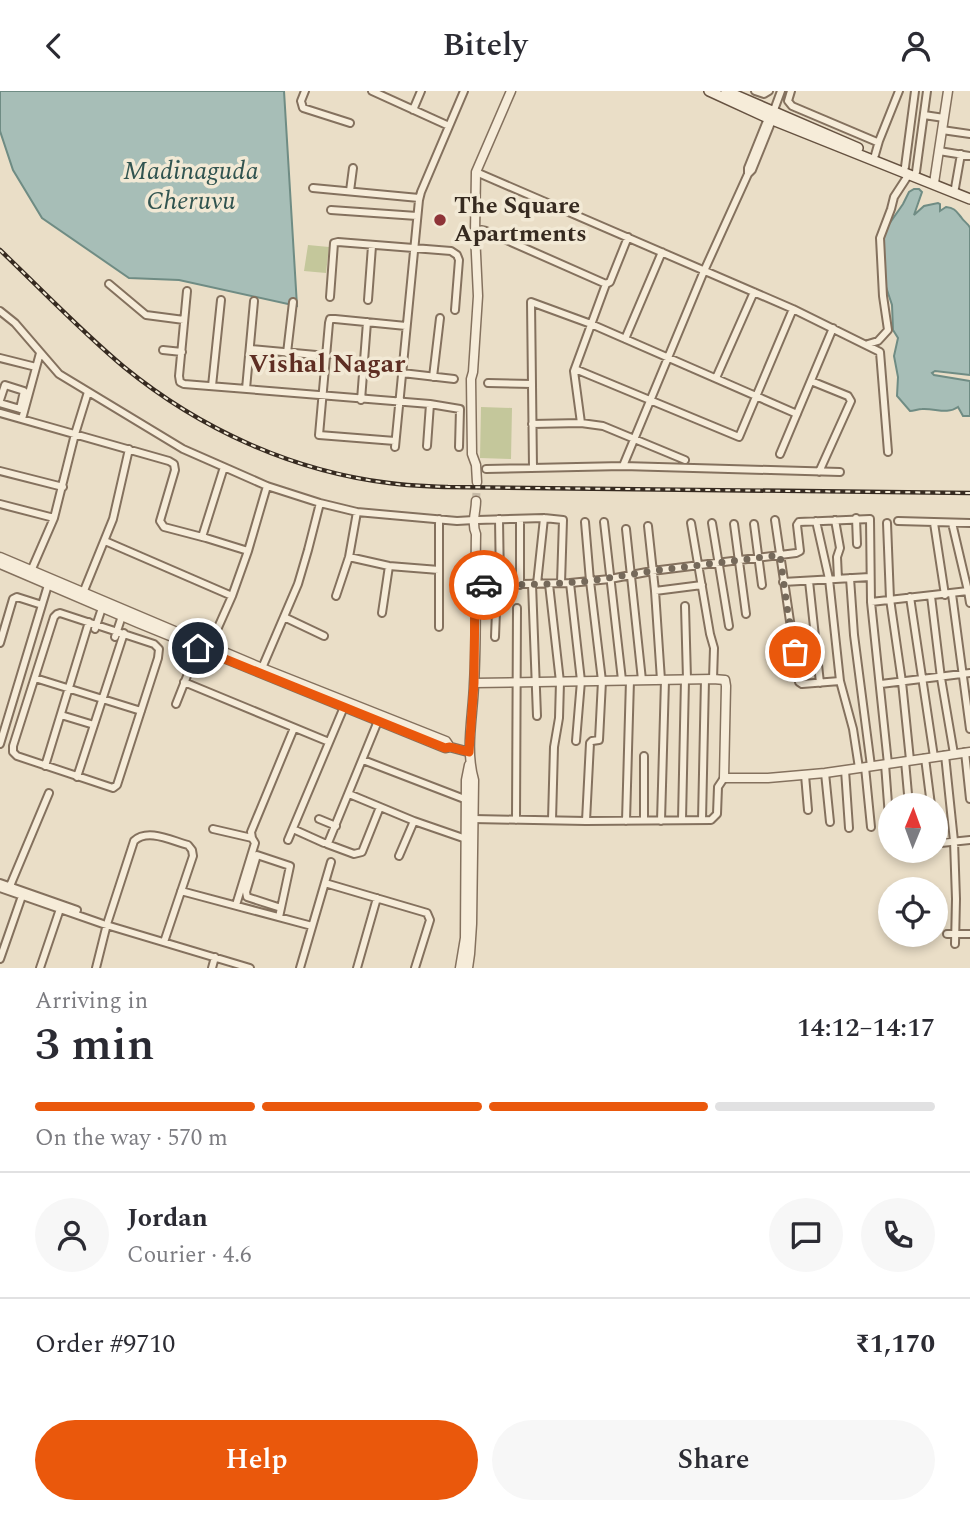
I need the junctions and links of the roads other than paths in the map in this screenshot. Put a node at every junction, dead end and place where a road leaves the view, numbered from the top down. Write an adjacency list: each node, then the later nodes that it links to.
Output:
1 (305, 91): 20 (street)
2 (372, 91): 16 (street)
3 (421, 91): 16 (street)
4 (464, 91): 21 (street)
5 (511, 91): 32 (street)
6 (709, 91): 17 (main road)
7 (726, 91): 17 (main road)
8 (755, 91): 9 (street)
9 (769, 91)
10 (781, 91): 17 (street)
11 (791, 91): 24 (street)
12 (899, 91): 24 (street)
13 (915, 91): 31 (street)
14 (927, 91): 18 (street)
15 (948, 91): 19 (street)
16 (413, 110): 21 (street)
17 (772, 114): 25 (main road); 46 (street)
18 (924, 115): 19 (street); 31 (street)
19 (944, 118): 22 (street)
20 (350, 123)
21 (449, 125): 38 (street)
22 (942, 130): 23 (street); 26 (street)
23 (970, 134)
24 (879, 141): 28 (street)
25 (846, 146): 28 (main road); 31 (main road)
26 (939, 151): 27 (street); 33 (street)
27 (961, 154): 29 (street); 35 (street)
28 (875, 155): 31 (main road)
29 (970, 156)
30 (353, 169): 36 (street)
31 (910, 171): 33 (main road); 66 (street)
32 (476, 172): 41 (street); 42 (street)
33 (934, 181): 35 (main road); 37 (main road)
34 (313, 188): 36 (street)
35 (955, 188): 37 (main road)
36 (350, 191): 38 (street)
37 (970, 196)
38 (419, 198): 40 (street)
39 (331, 209): 40 (street)
40 (417, 216): 44 (street)
41 (475, 233): 48 (street); 118 (street)
42 (628, 237): 45 (street); 48 (street)
43 (372, 246): 44 (street); 51 (street); 53 (street)
44 (414, 249): 57 (street); 63 (street)
45 (662, 252): 46 (street); 65 (street)
46 (704, 271): 50 (street); 73 (street)
47 (109, 284): 60 (street)
48 (606, 284): 62 (street)
49 (187, 291): 60 (street)
50 (754, 292): 56 (street); 79 (street)
51 (330, 297)
52 (221, 300): 84 (street)
53 (368, 300)
54 (254, 302): 67 (street)
55 (293, 302): 71 (street)
56 (793, 309): 64 (street); 89 (street)
57 (455, 310)
58 (0, 311): 70 (street)
59 (440, 318): 78 (street)
60 (184, 320): 69 (street)
61 (367, 322): 63 (street); 72 (street); 90 (street)
62 (591, 324): 65 (street); 76 (street); 83 (street)
63 (407, 326): 77 (street)
64 (834, 328): 66 (street); 81 (street)
65 (625, 339): 73 (street)
66 (868, 344): 107 (street)
67 (250, 349): 71 (street); 85 (street)
68 (163, 350): 69 (street)
69 (181, 352): 84 (street)
70 (40, 353): 75 (street); 86 (street)
71 (287, 353): 72 (street)
72 (327, 356): 88 (street)
73 (668, 357): 79 (street); 91 (street)
74 (0, 358): 75 (street)
75 (36, 367): 87 (street)
76 (575, 369): 91 (street); 99 (street)
77 (402, 373): 78 (street); 93 (street)
78 (433, 377): 80 (street)
79 (716, 378): 89 (street)
80 (454, 379)
81 (811, 381): 97 (street); 116 (street)
82 (488, 383): 83 (street)
83 (532, 384): 100 (street)
84 (212, 386): 85 (street)
85 (246, 389): 88 (street)
86 (88, 392): 101 (street); 106 (street)
87 (26, 396): 92 (street); 95 (street); 98 (street)
88 (323, 396): 90 (street); 93 (street)
89 (756, 396): 91 (street); 97 (street)
90 (361, 400): 93 (street)
91 (650, 400): 102 (street)
92 (0, 402): 95 (street)
93 (399, 402): 94 (street)
94 (430, 404): 103 (street); 104 (street)
95 (20, 409): 98 (street)
96 (0, 413): 98 (street)
97 (797, 414): 108 (street)
98 (20, 419): 101 (street)
99 (581, 423): 100 (street); 102 (street)
100 (532, 424): 113 (street)
101 (75, 434): 105 (street); 120 (street)
102 (634, 439): 109 (street); 111 (street)
103 (427, 446)
104 (459, 447)
105 (129, 449): 110 (street); 149 (street)
106 (183, 449): 110 (street); 112 (street)
107 (888, 452)
108 (780, 454)
109 (685, 460)
110 (174, 464): 148 (street)
111 (623, 466): 113 (street); 116 (street)
112 (224, 467): 119 (street); 148 (street)
113 (533, 468): 114 (street)
114 (486, 469)
115 (0, 471): 120 (street)
116 (818, 472): 117 (street)
117 (840, 472)
118 (477, 482)
119 (267, 486): 121 (street); 151 (street)
120 (63, 487): 125 (street)
121 (320, 503): 124 (street); 201 (street)
122 (0, 504): 125 (street)
123 (476, 505): 131 (street)
124 (357, 512): 127 (street); 154 (street)
125 (54, 518): 163 (street)
126 (544, 518): 129 (street); 173 (street); 175 (street)
127 (439, 519): 131 (street); 161 (street)
128 (499, 519): 129 (street); 131 (street); 179 (street)
129 (520, 519): 180 (street)
130 (856, 519): 133 (street); 150 (street); 165 (street)
131 (476, 520): 178 (street)
132 (775, 520): 152 (street)
133 (835, 520): 135 (street); 169 (street)
134 (585, 521): 171 (street)
135 (816, 521): 152 (street); 168 (street)
136 (898, 521): 141 (street)
137 (604, 522): 167 (street)
138 (691, 523): 159 (street)
139 (712, 523): 157 (street)
140 (887, 523): 191 (street)
141 (934, 523): 142 (street); 186 (street)
142 (952, 523): 143 (street); 184 (street)
143 (970, 523)
144 (734, 524): 156 (street)
145 (754, 524): 155 (street)
146 (648, 526): 162 (street)
147 (626, 529): 164 (street)
148 (202, 537): 151 (street)
149 (105, 541): 185 (street); 187 (street)
150 (857, 544)
151 (248, 551): 187 (street)
152 (780, 555): 155 (street); 172 (street)
153 (0, 557): 163 (street)
154 (349, 557): 160 (street); 188 (street)
155 (758, 558): 156 (street); 182 (street)
156 (738, 560): 157 (street); 199 (street)
157 (718, 562): 159 (street); 204 (street)
158 (0, 564): 163 (street)
159 (698, 565): 162 (street); 181 (street)
160 (388, 566): 161 (street); 198 (street)
161 (439, 570): 205 (street)
162 (652, 571): 164 (street); 183 (street)
163 (30, 573): 177 (street); 185 (street)
164 (632, 574): 167 (street); 220 (street)
165 (870, 577): 166 (street); 192 (street)
166 (850, 578): 169 (street); 259 (street)
167 (610, 579): 171 (street); 219 (street)
168 (828, 579): 169 (street); 170 (street); 225 (street)
169 (838, 579)
170 (809, 580): 172 (street); 232 (street)
171 (590, 581): 174 (street); 224 (street)
172 (783, 582): 232 (street)
173 (561, 583): 174 (street); 176 (street)
174 (570, 583): 223 (street)
175 (534, 584): 176 (street); 180 (street); 231 (street)
176 (549, 584): 228 (street)
177 (48, 585): 194 (street); 196 (street)
178 (475, 585): 179 (street); 230 (street)
179 (498, 585): 180 (street); 208 (street)
180 (520, 585)
181 (702, 585): 183 (street); 218 (street)
182 (762, 585)
183 (655, 591): 221 (street)
184 (968, 591): 186 (street); 193 (street)
185 (83, 593): 202 (street)
186 (949, 594): 189 (street); 214 (street)
187 (232, 596): 211 (street)
188 (336, 596)
189 (931, 596): 190 (street); 216 (street)
190 (910, 597): 191 (street); 222 (street)
191 (890, 599): 192 (street); 229 (street)
192 (871, 602): 233 (street)
193 (970, 603)
194 (42, 605): 209 (street); 247 (street)
195 (685, 605): 217 (street)
196 (103, 608): 200 (street); 203 (street)
197 (517, 608): 227 (street)
198 (382, 613)
199 (746, 614)
200 (122, 616): 202 (street); 206 (street)
201 (284, 617): 207 (street); 212 (street)
202 (140, 620): 210 (street); 211 (street)
203 (94, 625): 206 (street); 215 (street); 234 (street)
204 (729, 626)
205 (439, 627)
206 (119, 634): 235 (street); 238 (street)
207 (324, 636)
208 (495, 637)
209 (0, 643)
210 (198, 648): 211 (street); 226 (street)
211 (208, 649): 212 (street); 237 (street)
212 (262, 668): 248 (street)
213 (970, 673): 214 (street)
214 (962, 675): 216 (street); 244 (street)
215 (35, 678): 234 (street); 258 (street)
216 (941, 678): 222 (street); 251 (street)
217 (686, 679): 218 (street); 221 (street); 279 (street)
218 (709, 679): 264 (street); 280 (street)
219 (626, 680): 220 (street); 224 (street); 283 (street)
220 (642, 680): 221 (street)
221 (663, 680): 284 (street)
222 (923, 680): 229 (street); 253 (street)
223 (580, 681): 224 (street); 228 (street); 245 (street)
224 (602, 681): 282 (street)
225 (840, 681): 232 (street); 259 (street)
226 (184, 682): 236 (street); 243 (street)
227 (516, 682): 230 (street); 231 (street); 276 (street)
228 (560, 682): 231 (street); 277 (street)
229 (902, 682): 233 (street); 255 (street)
230 (474, 683): 249 (street)
231 (537, 683): 240 (street)
232 (820, 683)
233 (881, 684): 257 (street)
234 (69, 688): 235 (street); 239 (street)
235 (103, 699): 238 (street); 242 (street)
236 (176, 704)
237 (344, 707): 241 (street); 246 (street)
238 (141, 711): 263 (street)
239 (61, 715): 242 (street); 258 (street)
240 (537, 716)
241 (378, 721): 248 (street); 254 (street)
242 (94, 725): 263 (street)
243 (294, 728): 246 (street); 291 (street)
244 (970, 729)
245 (576, 741)
246 (329, 742): 290 (street)
247 (0, 744)
248 (450, 747): 249 (street)
249 (469, 752): 256 (street)
250 (967, 752): 251 (street); 270 (street)
251 (949, 754): 253 (street); 295 (street)
252 (644, 755): 278 (street)
253 (930, 757): 255 (street); 268 (street)
254 (363, 760): 269 (street); 271 (street)
255 (907, 761): 257 (street); 267 (street)
256 (470, 764): 271 (street); 275 (street)
257 (886, 764): 259 (street); 266 (street)
258 (45, 766): 263 (street)
259 (865, 767): 260 (street); 287 (street)
260 (845, 770): 261 (street); 288 (street)
261 (825, 773): 262 (street); 285 (street)
262 (805, 775): 264 (street); 273 (street)
263 (77, 777)
264 (724, 778): 280 (street)
265 (49, 793): 302 (street)
266 (888, 793)
267 (908, 793)
268 (931, 793)
269 (349, 795): 272 (street); 286 (street)
270 (970, 799)
271 (467, 800): 292 (street)
272 (380, 807): 281 (street); 297 (street)
273 (808, 810)
274 (319, 818): 286 (street)
275 (473, 819): 276 (street); 327 (street)
276 (516, 820): 277 (street)
277 (552, 820): 282 (street)
278 (644, 820): 283 (street); 284 (street)
279 (682, 820): 280 (street); 284 (street)
280 (702, 820)
281 (414, 821): 292 (street); 298 (street)
282 (586, 821): 283 (street)
283 (626, 821)
284 (661, 821)
285 (830, 822)
286 (336, 826): 297 (street)
287 (871, 827)
288 (849, 828)
289 (213, 829): 291 (street)
290 (293, 829): 294 (street); 297 (street)
291 (252, 838): 307 (street)
292 (466, 839): 326 (street)
293 (970, 840): 295 (street)
294 (288, 841)
295 (954, 841): 296 (street); 313 (street)
296 (948, 842)
297 (327, 843)
298 (399, 856)
299 (331, 862): 301 (street)
300 (0, 883): 302 (street)
301 (325, 883): 306 (street); 312 (street)
302 (10, 886): 308 (street)
303 (0, 888): 305 (street)
304 (181, 891): 307 (street); 311 (street); 315 (street)
305 (22, 895): 308 (street); 318 (street)
306 (377, 898): 324 (street); 325 (street)
307 (236, 905): 310 (street)
308 (61, 907): 311 (street); 319 (street)
309 (281, 908): 309 (street); 310 (street)
310 (279, 917): 312 (street)
311 (107, 924): 315 (street); 320 (street)
312 (312, 926): 323 (street)
313 (951, 933): 314 (street); 316 (street)
314 (970, 934)
315 (163, 942): 317 (street)
316 (955, 944)
317 (215, 957): 321 (street); 322 (street)
318 (0, 959)
319 (40, 968)
320 (96, 968)
321 (212, 968)
322 (250, 968)
323 (300, 968)
324 (357, 968)
325 (415, 968)
326 (460, 968)
327 (468, 968)

